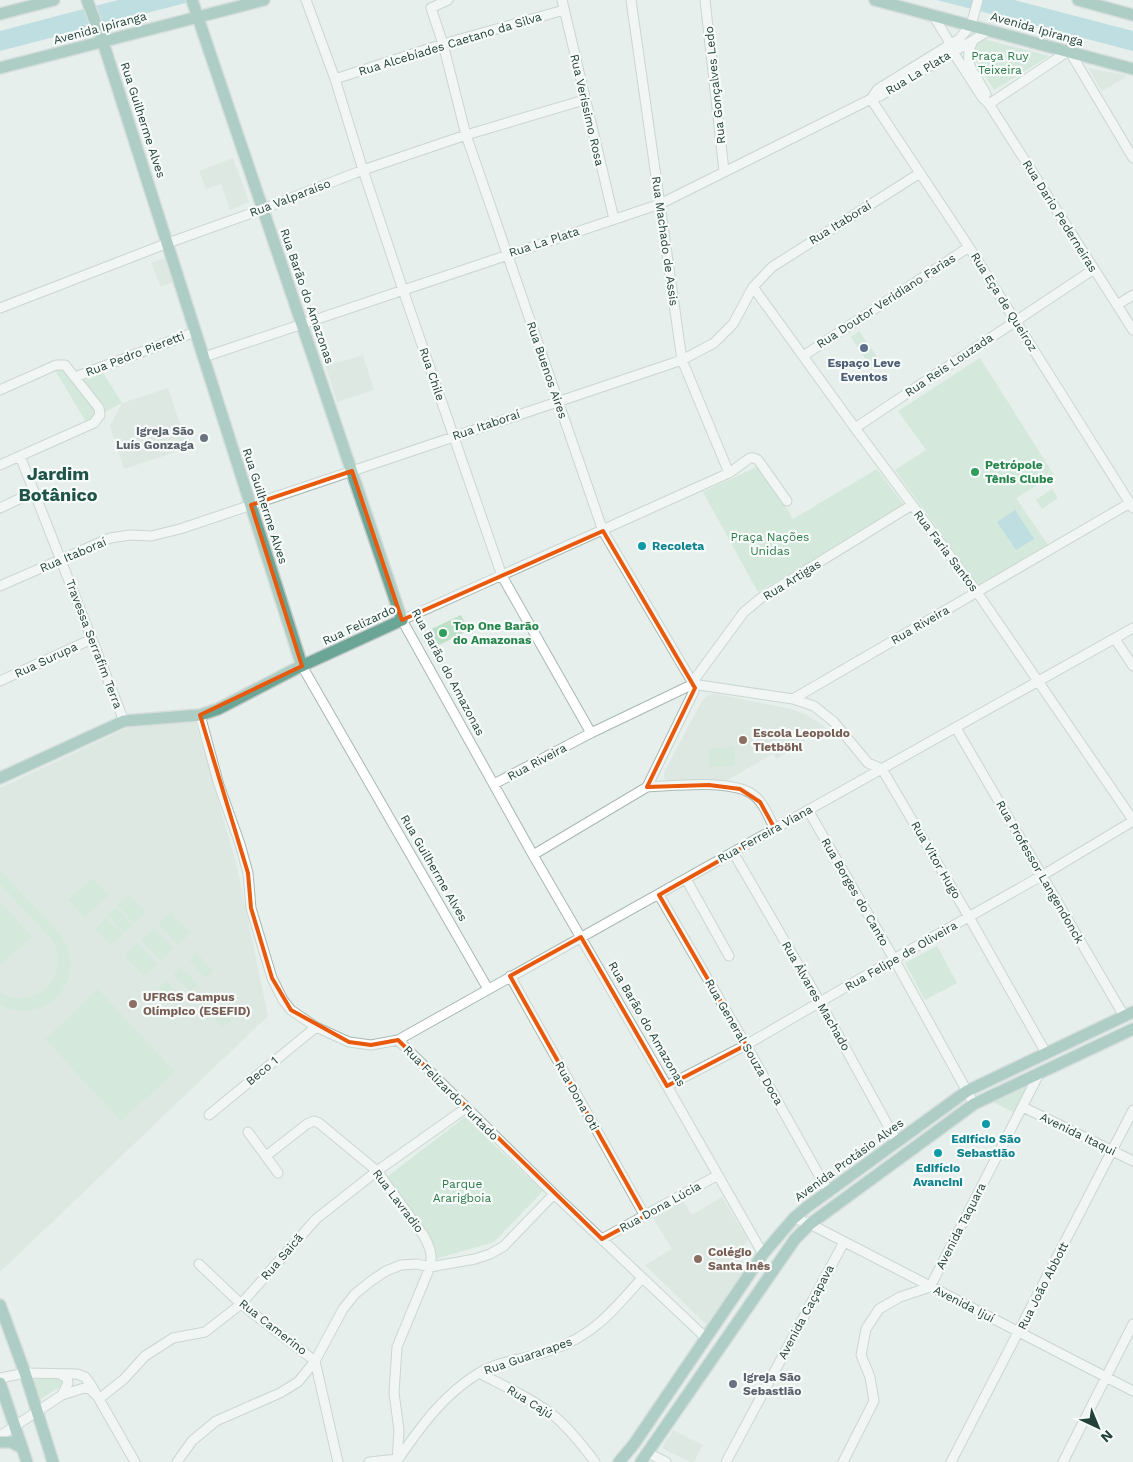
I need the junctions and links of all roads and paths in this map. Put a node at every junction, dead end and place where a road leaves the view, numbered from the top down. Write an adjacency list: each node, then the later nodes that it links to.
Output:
1 (54, 0): 14 (main road)
2 (87, 0): 20 (main road, Rua Guilherme Alves)
3 (264, 0): 12 (main road, Avenida Ipiranga)
4 (306, 0): 28 (street, Rua Chile)
5 (448, 0): 21 (street, Rua Buenos Aires)
6 (562, 0): 13 (street, Rua Veríssimo Rosa)
7 (631, 0): 37 (street, Rua Machado de Assis)
8 (705, 0): 35 (street, Rua Gonçalves Ledo)
9 (875, 0): 15 (main road, Avenida Ipiranga)
10 (978, 0): 17 (street)
11 (1078, 0): 16 (main road)
12 (194, 8): 20 (main road, Avenida Ipiranga); 38 (main road, Rua Barão do Amazonas)
13 (564, 10): 21 (street, Rua Alcebíades Caetano da Silva); 30 (street, Rua Veríssimo Rosa)
14 (0, 14)
15 (934, 15): 17 (main road, Avenida Ipiranga); 22 (street, Rua Dario Pederneiras)
16 (1133, 15)
17 (971, 25): 18 (main road, Avenida Ipiranga); 22 (street, Rua La Plata)
18 (990, 30): 19 (street, Rua La Plata); 23 (main road, Avenida Ipiranga)
19 (974, 40): 22 (street, Rua La Plata); 31 (street, Rua Dario Pederneiras)
20 (104, 42): 25 (main road, Avenida Ipiranga); 40 (main road, Rua Guilherme Alves)
21 (443, 44): 28 (street, Rua Alcebíades Caetano da Silva); 32 (street, Rua Buenos Aires)
22 (952, 48): 29 (street, Rua La Plata); 31 (street, Rua Dario Pederneiras)
23 (1068, 52): 24 (main road, Avenida Ipiranga); 27 (street); 31 (street)
24 (1087, 57): 26 (main road, Avenida Ipiranga); 27 (street)
25 (0, 68)
26 (1133, 69)
27 (1082, 75): 33 (street)
28 (335, 79): 34 (street, Rua Chile)
29 (871, 98): 35 (street, Rua La Plata); 36 (street, Rua Eça de Queiroz)
30 (584, 100): 32 (street, Rua Valparaíso); 39 (street, Rua Veríssimo Rosa)
31 (988, 103): 43 (street, Rua Dario Pederneiras)
32 (466, 135): 34 (street, Rua Valparaíso); 42 (street, Rua Buenos Aires)
33 (1133, 158)
34 (363, 170): 38 (street, Rua Valparaíso); 45 (street, Rua Chile)
35 (724, 171): 37 (street, Rua La Plata)
36 (920, 173): 41 (street, Rua Eça de Queiroz); 44 (street, Rua Itaboraí)
37 (660, 204): 39 (street, Rua La Plata); 55 (street, Rua Machado de Assis)
38 (263, 210): 40 (street, Rua Valparaíso); 50 (main road, Rua Barão do Amazonas)
39 (614, 219): 42 (street, Rua La Plata)
40 (168, 243): 48 (street, Rua Valparaíso); 52 (main road, Rua Guilherme Alves)
41 (969, 247): 49 (street, Rua Eça de Queiroz); 53 (street, Rua Doutor Veridiano Farias)
42 (506, 254): 45 (street, Rua La Plata); 58 (street, Rua Buenos Aires)
43 (1094, 269): 47 (street, Rua Dario Pederneiras); 49 (street, Rua Reis Louzada)
44 (753, 287): 53 (street, Rua Faria Santos); 55 (street, Rua Itaboraí)
45 (404, 290): 50 (street, Rua La Plata); 60 (street, Rua Chile)
46 (1133, 295): 47 (street)
47 (1117, 305): 51 (street, Rua Dario Pederneiras)
48 (0, 308)
49 (1016, 320): 59 (street, Rua Reis Louzada); 69 (street, Rua Eça de Queiroz)
50 (302, 323): 54 (street, Rua La Plata); 63 (main road, Rua Barão do Amazonas)
51 (1133, 330)
52 (196, 332): 54 (main road, Rua Guilherme Alves); 56 (street, Rua Pedro Pieretti)
53 (803, 356): 59 (street, Rua Faria Santos)
54 (204, 357): 67 (main road, Rua Guilherme Alves)
55 (682, 360): 58 (street, Rua Itaboraí); 64 (street, Rua Machado de Assis)
56 (75, 377): 57 (street); 61 (street)
57 (0, 390)
58 (558, 401): 60 (street, Rua Itaboraí); 71 (street, Rua Buenos Aires)
59 (855, 428): 68 (street, Rua Faria Santos)
60 (454, 436): 63 (street, Rua Itaboraí); 73 (street, Rua Chile)
61 (20, 456): 62 (street); 65 (street, Travessa Serrafim Terra)
62 (0, 465)
63 (352, 471): 67 (street, Rua Itaboraí); 76 (main road, Rua Barão do Amazonas)
64 (729, 473): 66 (street, Rua Felizardo); 71 (street, Rua Felizardo)
65 (34, 492): 70 (street); 72 (street, Travessa Serrafim Terra)
66 (787, 501)
67 (251, 505): 72 (street, Rua Itaboraí); 80 (main road, Rua Guilherme Alves)
68 (912, 505): 75 (street, Rua Faria Santos); 84 (street, Rua Artigas)
69 (1132, 505): 75 (street, Rua Riveira)
70 (0, 508)
71 (603, 531): 73 (street, Rua Felizardo); 84 (street, Rua Buenos Aires)
72 (61, 559): 74 (street, Rua Itaboraí); 78 (street, Travessa Serrafim Terra)
73 (502, 576): 76 (street, Rua Felizardo); 89 (street, Rua Chile)
74 (0, 586)
75 (977, 592): 83 (street, Rua Faria Santos); 85 (street, Rua Riveira)
76 (402, 620): 80 (main road, Rua Felizardo); 92 (street, Rua Barão do Amazonas)
77 (1133, 628): 79 (street, Rua Ferreira Viana)
78 (92, 639): 82 (street, Rua Surupa); 87 (street, Travessa Serrafim Terra)
79 (1115, 639): 81 (street); 83 (street, Rua Ferreira Viana)
80 (302, 666): 86 (main road, Rua Felizardo); 107 (street, Rua Guilherme Alves)
81 (1133, 666)
82 (0, 682)
83 (1038, 682): 88 (street, Rua Ferreira Viana); 95 (street, Rua Faria Santos)
84 (693, 685): 85 (street); 89 (street, Rua Riveira); 93 (street, Rua Artigas)
85 (793, 700): 90 (street, Rua Vitor Hugo)
86 (200, 715): 87 (main road, Rua Felizardo); 110 (street, Rua Felizardo Furtado)
87 (124, 721): 91 (main road, Rua Felizardo)
88 (956, 728): 90 (street, Rua Ferreira Viana); 99 (street, Rua Professor Langendonck)
89 (591, 733): 92 (street, Rua Riveira)
90 (882, 769): 94 (street, Rua Ferreira Viana); 102 (street, Rua Vitor Hugo)
91 (0, 778)
92 (494, 784): 98 (street, Rua Barão do Amazonas)
93 (647, 787): 96 (street); 98 (street)
94 (808, 810): 96 (street, Rua Ferreira Viana); 105 (street, Rua Borges do Canto)
95 (1133, 820): 99 (street, Rua Felipe de Oliveira)
96 (775, 829): 97 (street, Rua Ferreira Viana)
97 (733, 852): 100 (street, Rua Ferreira Viana); 108 (street, Rua Álvares Machado)
98 (533, 855): 103 (street, Rua Barão do Amazonas)
99 (1043, 875): 102 (street, Rua Felipe de Oliveira); 109 (street, Rua Professor Langendonck)
100 (686, 879): 101 (street, Rua Ferreira Viana); 104 (street)
101 (658, 894): 103 (street, Rua Ferreira Viana); 113 (street, Rua General Souza Doca)
102 (969, 917): 105 (street, Rua Felipe de Oliveira); 114 (street, Rua Vitor Hugo)
103 (581, 937): 106 (street, Rua Ferreira Viana); 116 (street, Rua Barão do Amazonas)
104 (729, 956)
105 (894, 959): 108 (street, Rua Felipe de Oliveira); 117 (street, Rua Borges do Canto)
106 (510, 976): 107 (street, Rua Ferreira Viana); 133 (street, Rua Dona Oti)
107 (488, 988): 112 (street, Rua Ferreira Viana)
108 (820, 1002): 113 (street, Rua Felipe de Oliveira); 124 (street, Rua Álvares Machado)
109 (1128, 1014): 114 (main road, Avenida Protásio Alves)
110 (316, 1026): 112 (street, Rua Felizardo Furtado); 122 (street, Beco 1)
111 (1133, 1029): 115 (main road)
112 (398, 1040): 120 (street, Rua Felizardo Furtado)
113 (746, 1045): 116 (street, Rua Felipe de Oliveira); 131 (street, Rua General Souza Doca)
114 (1046, 1053): 117 (main road, Avenida Protásio Alves)
115 (1039, 1074): 118 (main road); 119 (street, Avenida Taquara)
116 (667, 1086): 130 (street, Rua Barão do Amazonas)
117 (967, 1091): 118 (street, Rua Borges do Canto); 124 (main road, Avenida Protásio Alves)
118 (974, 1104): 135 (main road)
119 (1022, 1107): 125 (street, Avenida Itaqui); 142 (street, Avenida Taquara)
120 (466, 1108): 128 (street, Rua Saicã); 132 (street, Rua Felizardo Furtado)
121 (1133, 1110): 125 (street, Rua João Abbott)
122 (209, 1116)
123 (248, 1132): 126 (street)
124 (897, 1142): 131 (main road, Avenida Protásio Alves)
125 (1112, 1151): 127 (street, Avenida Itaqui); 146 (street, Rua João Abbott)
126 (266, 1156): 128 (street, Rua Lavradio); 129 (street)
127 (1133, 1161)
128 (377, 1171): 140 (street, Rua Lavradio); 143 (street, Rua Saicã)
129 (278, 1173)
130 (718, 1175): 133 (street, Rua Dona Lúcia); 138 (street, Rua Barão do Amazonas)
131 (828, 1191): 134 (main road, Avenida Protásio Alves)
132 (554, 1194): 136 (street, Rua Felizardo Furtado); 140 (street)
133 (645, 1216): 136 (street, Rua Dona Lúcia)
134 (794, 1218): 135 (street, Avenida Ijuí); 138 (main road, Avenida Protásio Alves)
135 (810, 1224): 137 (street, Avenida Ijuí); 165 (main road)
136 (602, 1239): 141 (street, Rua Felizardo Furtado)
137 (844, 1242): 142 (street, Avenida Ijuí); 176 (street, Avenida Caçapava)
138 (763, 1254): 147 (main road, Avenida Protásio Alves)
139 (199, 1264): 143 (street, Rua Camerino)
140 (430, 1267): 148 (street); 160 (street)
141 (642, 1278): 147 (street, Rua Felizardo Furtado); 149 (street, Rua Guararapes)
142 (930, 1287): 146 (street, Avenida Ijuí); 177 (street)
143 (242, 1304): 148 (street, Rua Camerino); 157 (street, Rua Saicã)
144 (0, 1305): 150 (main road)
145 (1133, 1324): 152 (street)
146 (1019, 1332): 152 (street, Avenida Ijuí); 178 (street, Rua João Abbott)
147 (706, 1338): 174 (main road, Avenida Protásio Alves)
148 (315, 1361): 170 (street); 171 (street, Rua Camerino)
149 (479, 1373): 161 (street, Rua Guararapes); 173 (street, Rua Cajú)
150 (25, 1374): 151 (street); 153 (street); 158 (main road)
151 (59, 1374): 156 (street); 157 (street)
152 (1106, 1377): 155 (street, Avenida Ijuí); 179 (street)
153 (0, 1378)
154 (0, 1383): 159 (main road)
155 (1133, 1391)
156 (62, 1395): 157 (street); 158 (street)
157 (99, 1399): 169 (street)
158 (37, 1413): 159 (street); 168 (main road)
159 (15, 1426): 162 (street); 164 (main road)
160 (399, 1430): 161 (street); 166 (street)
161 (415, 1435): 166 (street, Rua Guararapes)
162 (0, 1436)
163 (0, 1442): 164 (main road)
164 (22, 1448): 167 (main road)
165 (645, 1457): 175 (street)
166 (399, 1461): 172 (street)
167 (28, 1462)
168 (53, 1462)
169 (135, 1462)
170 (177, 1462)
171 (338, 1462)
172 (369, 1462)
173 (594, 1462)
174 (619, 1462)
175 (666, 1462)
176 (726, 1462)
177 (843, 1462)
178 (951, 1462)
179 (1063, 1462)

